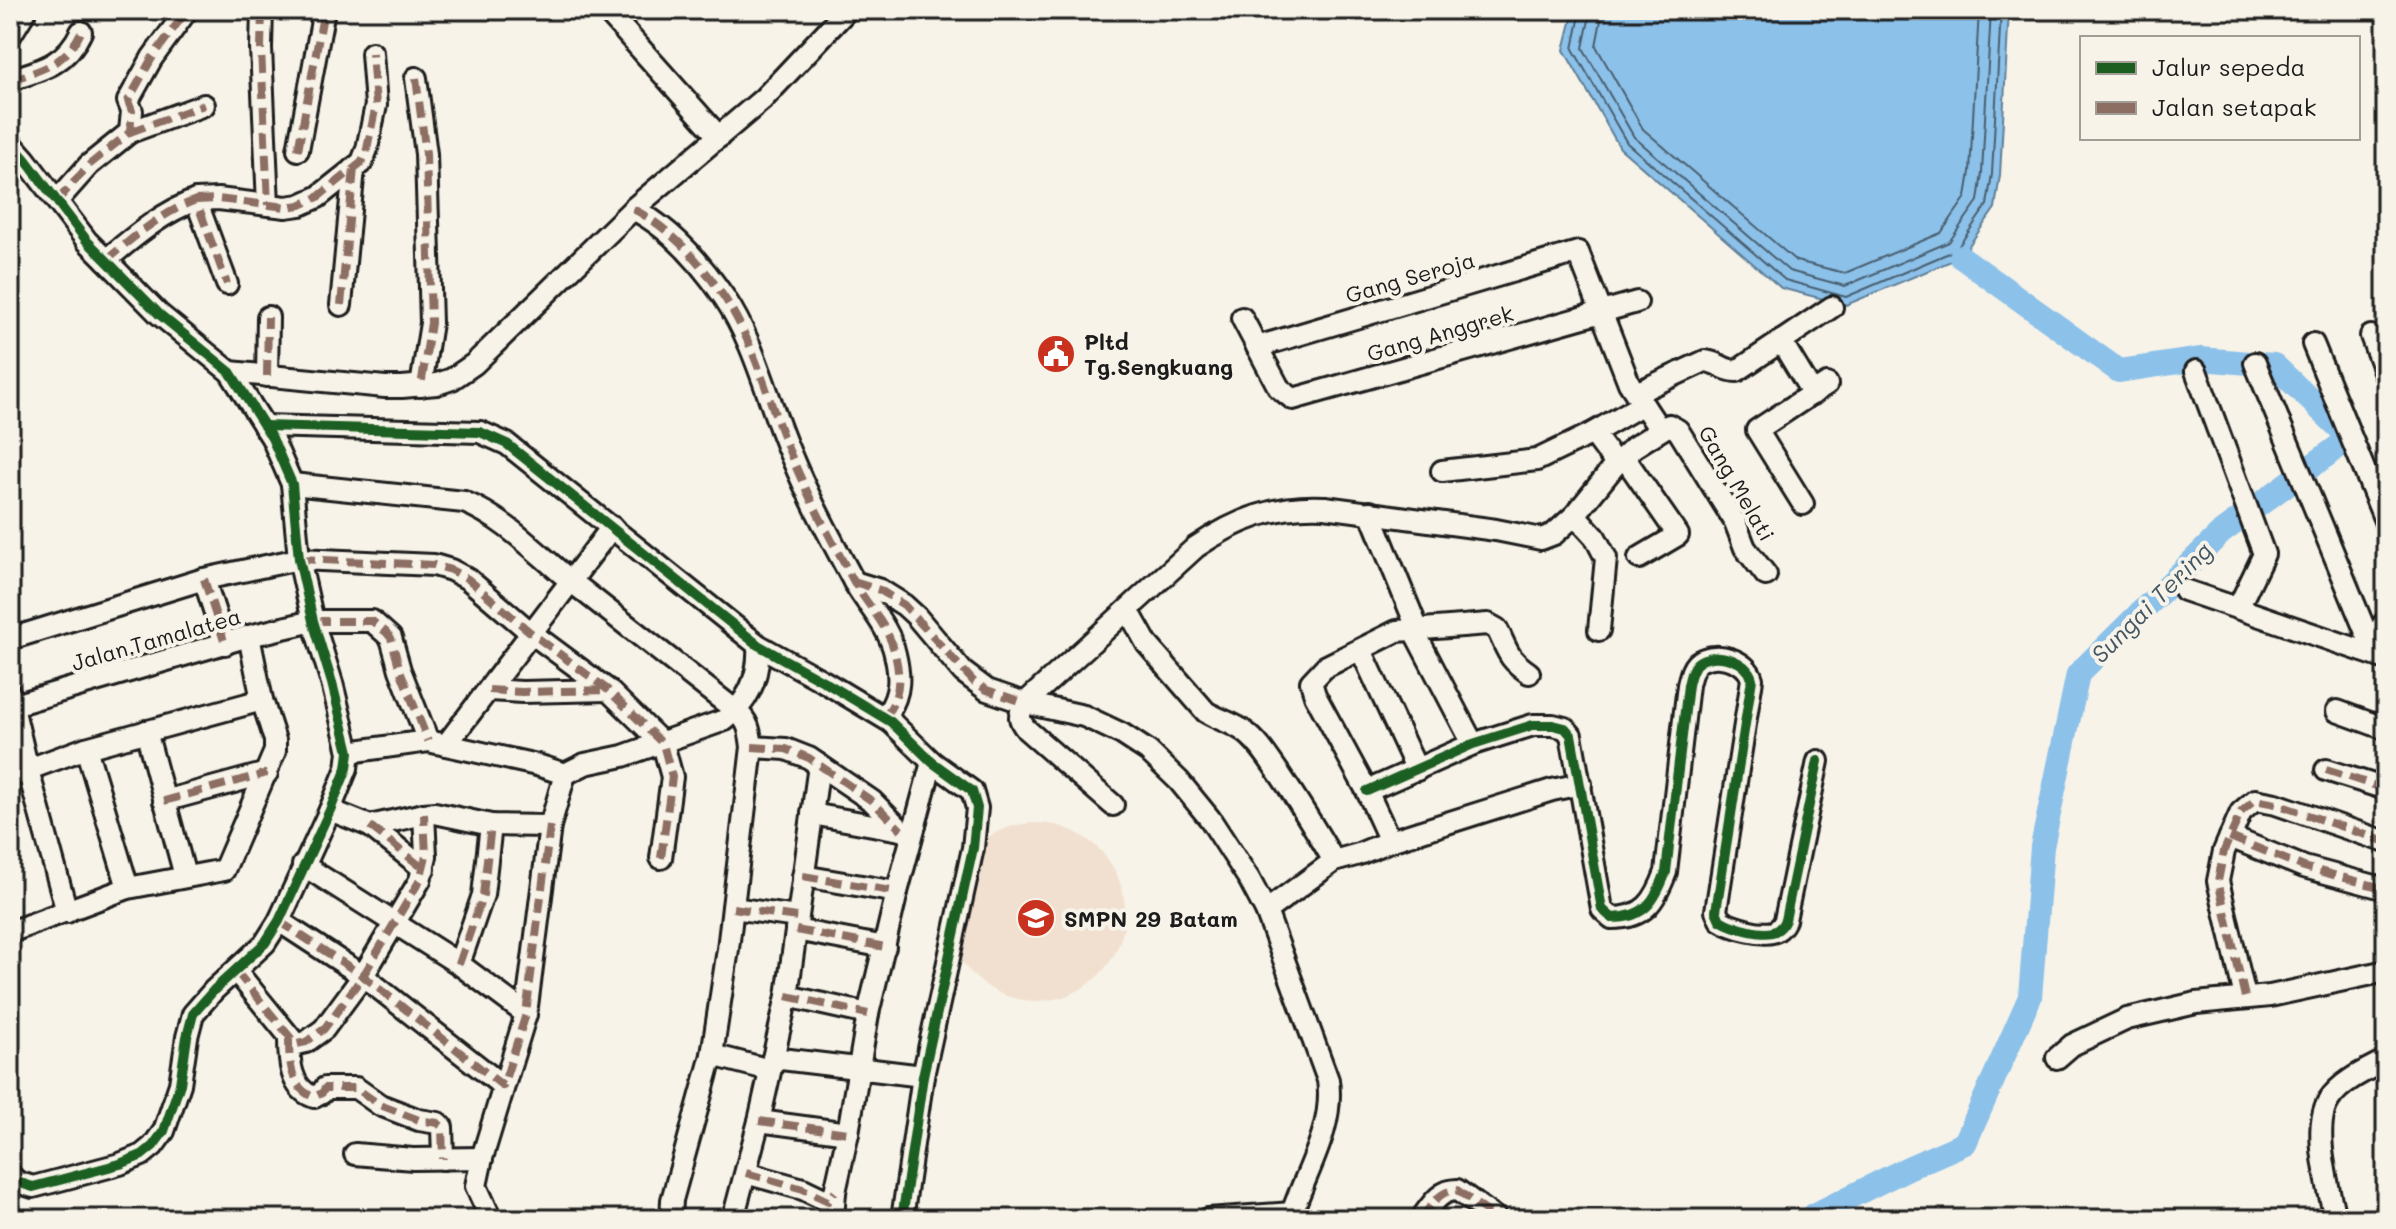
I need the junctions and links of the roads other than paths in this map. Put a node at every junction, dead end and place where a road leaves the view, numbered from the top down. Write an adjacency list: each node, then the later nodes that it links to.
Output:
1 (26, 10): 8 (street)
2 (187, 10): 13 (street)
3 (262, 10): 20 (street)
4 (324, 10): 16 (street)
5 (606, 10): 14 (street)
6 (847, 10): 14 (street)
7 (81, 32): 11 (street)
8 (10, 36)
9 (372, 53): 17 (street)
10 (416, 78): 39 (street)
11 (10, 80)
12 (204, 105): 13 (street)
13 (130, 132): 19 (street)
14 (719, 137): 21 (street)
15 (10, 142): 19 (street)
16 (298, 150)
17 (354, 168): 20 (street); 25 (street)
18 (196, 200): 20 (street); 22 (street); 23 (street)
19 (57, 201): 22 (street)
20 (268, 205)
21 (633, 209): 39 (street); 57 (street)
22 (106, 260): 36 (street)
23 (227, 284)
24 (1637, 302): 27 (street, Gang Anggrek)
25 (341, 305)
26 (1832, 307): 31 (street)
27 (1601, 312): 33 (street, Gang Anggrek); 33 (street, Gang Seroja); 40 (street)
28 (268, 317): 37 (street)
29 (1242, 318): 33 (street)
30 (2371, 336): 38 (street)
31 (1781, 341): 40 (street); 47 (street)
32 (2313, 344): 50 (street)
33 (1257, 347)
34 (2255, 363): 70 (street)
35 (2196, 371): 59 (street)
36 (230, 372): 37 (street); 41 (street)
37 (267, 376): 39 (street)
38 (2386, 376)
39 (421, 386)
40 (1640, 399): 42 (street); 43 (street)
41 (264, 426): 46 (street); 51 (street)
42 (1660, 430): 44 (street); 54 (street, Gang Melati)
43 (1593, 433): 44 (street); 45 (street)
44 (1620, 461): 49 (street); 52 (street)
45 (1442, 471)
46 (292, 484): 53 (street); 56 (street)
47 (1803, 504)
48 (1370, 512): 49 (street); 60 (street); 64 (street)
49 (1575, 515): 63 (street)
50 (2386, 523)
51 (612, 527): 56 (street); 69 (street)
52 (1639, 558)
53 (299, 559): 55 (street); 61 (street); 65 (street)
54 (1766, 575)
55 (204, 579): 67 (street); 68 (street)
56 (570, 580): 65 (street); 79 (street)
57 (854, 582): 78 (street); 81 (street)
58 (2184, 590): 59 (street)
59 (2238, 608): 70 (street)
60 (1128, 610): 78 (street); 114 (street)
61 (313, 621): 66 (street, Jalan.Tamalatea); 84 (street, Jalan.Tamalatea); 89 (street)
62 (2386, 621): 70 (street)
63 (1599, 630)
64 (1416, 631): 71 (street); 73 (street); 86 (street)
65 (530, 632): 74 (street); 75 (street)
66 (249, 636): 68 (street, Jalan.Tamalatea); 77 (street)
67 (10, 639)
68 (225, 644): 76 (street, Jalan.Tamalatea)
69 (758, 645): 79 (street); 81 (street)
70 (2366, 646): 72 (street)
71 (1361, 650): 93 (street); 100 (street)
72 (2386, 659)
73 (1529, 673)
74 (489, 690): 75 (street); 84 (street)
75 (608, 690): 85 (street)
76 (12, 699): 95 (street)
77 (262, 700): 83 (street); 96 (street)
78 (1025, 703): 102 (street); 123 (street)
79 (736, 711): 85 (street); 87 (street)
80 (2337, 711): 82 (street)
81 (891, 722): 91 (street)
82 (2386, 729)
83 (146, 731): 88 (street); 101 (street)
84 (437, 743): 89 (street); 97 (street)
85 (663, 744): 97 (street); 113 (street)
86 (1473, 744): 93 (street); 98 (street)
87 (752, 747): 92 (street); 122 (street)
88 (86, 748): 95 (street); 119 (street)
89 (349, 752): 103 (street)
90 (1818, 761): 98 (street)
91 (932, 762): 109 (street); 144 (street)
92 (819, 765): 105 (street); 109 (street)
93 (1417, 770): 100 (street)
94 (2326, 770): 99 (street)
95 (19, 773): 124 (street)
96 (267, 773): 101 (street); 117 (street)
97 (565, 774): 108 (street)
98 (1581, 784): 111 (street)
99 (2386, 789)
100 (1367, 791): 111 (street)
101 (164, 801): 117 (street)
102 (1113, 805)
103 (330, 810): 107 (street); 115 (street)
104 (424, 814): 106 (street); 107 (street); 116 (street)
105 (812, 814): 109 (street); 118 (street)
106 (491, 825): 108 (street); 130 (street)
107 (370, 826): 116 (street)
108 (550, 826): 136 (street)
109 (907, 831): 121 (street)
110 (2230, 837): 112 (street); 120 (street); 135 (street)
111 (1390, 841): 114 (street)
112 (2386, 842)
113 (661, 858)
114 (1334, 861): 123 (street)
115 (303, 865): 125 (street); 126 (street)
116 (424, 869): 126 (street)
117 (185, 876): 119 (street)
118 (803, 876): 121 (street); 127 (street)
119 (128, 888): 124 (street)
120 (2386, 889)
121 (897, 892): 129 (street)
122 (733, 908): 127 (street); 139 (street)
123 (1266, 911): 154 (street)
124 (67, 912): 128 (street)
125 (279, 921): 131 (street); 133 (street)
126 (393, 922): 130 (street); 133 (street)
127 (796, 924): 129 (street); 134 (street)
128 (10, 932)
129 (885, 947): 137 (street)
130 (459, 964): 136 (street)
131 (236, 971): 138 (street); 152 (street)
132 (2386, 971): 135 (street)
133 (363, 976): 138 (street); 145 (street)
134 (787, 996): 137 (street); 142 (street)
135 (2245, 997): 140 (street)
136 (526, 1014): 145 (street)
137 (868, 1014): 143 (street)
138 (289, 1039): 150 (street)
139 (712, 1055): 142 (street); 156 (street)
140 (2057, 1058)
141 (2386, 1060): 163 (street)
142 (771, 1064): 143 (street); 146 (street)
143 (859, 1070): 144 (street); 147 (street)
144 (923, 1076): 159 (street)
145 (503, 1086): 149 (street)
146 (759, 1121): 147 (street); 151 (street)
147 (848, 1133): 153 (street)
148 (355, 1154): 150 (street)
149 (482, 1158): 150 (street); 155 (street)
150 (443, 1159)
151 (746, 1173): 153 (street); 157 (street)
152 (10, 1175)
153 (835, 1192): 158 (street)
154 (1291, 1216): 160 (street)
155 (491, 1219)
156 (671, 1219)
157 (733, 1219)
158 (833, 1219)
159 (902, 1219)
160 (1208, 1219)
161 (1421, 1219): 162 (street)
162 (1497, 1219)
163 (2335, 1219)

